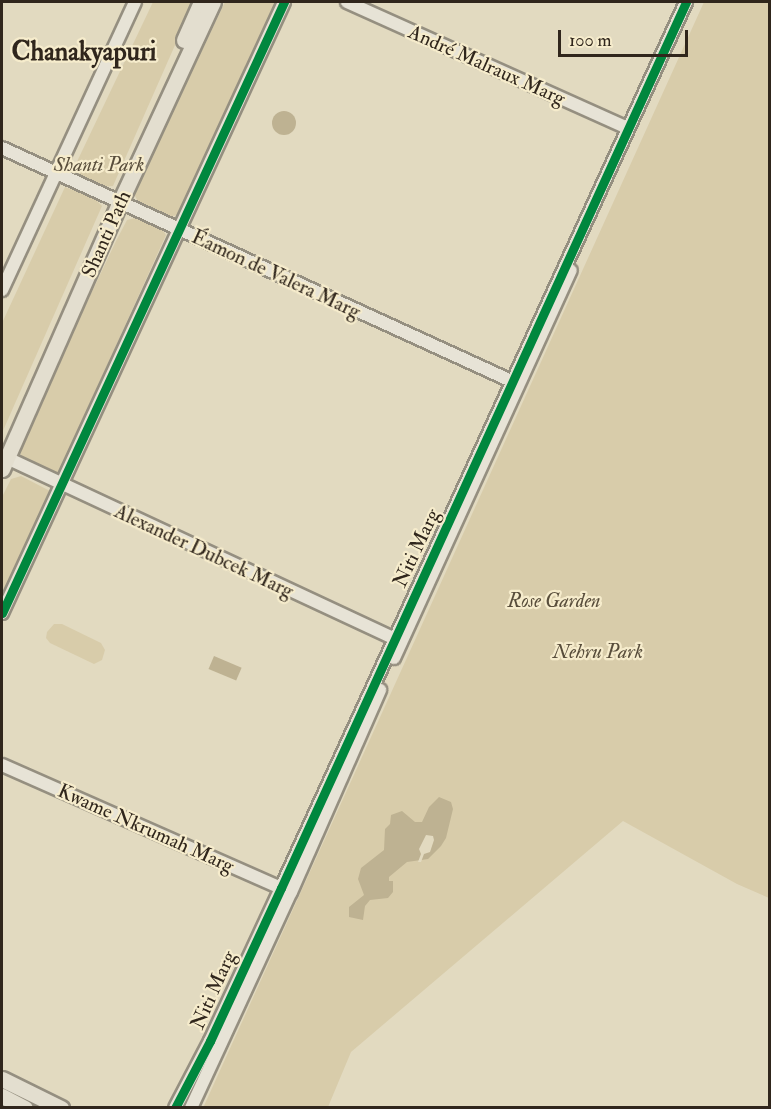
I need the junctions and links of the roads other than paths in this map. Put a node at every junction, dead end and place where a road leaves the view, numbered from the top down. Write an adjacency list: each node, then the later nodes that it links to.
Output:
1 (135, 2): 10 (street)
2 (201, 2): 11 (main road, Shanti Path)
3 (213, 2): 11 (main road, Shanti Path)
4 (284, 2): 12 (street)
5 (347, 2): 8 (street, André Malraux Marg)
6 (686, 2): 8 (street, Niti Marg)
7 (694, 2): 14 (street, Niti Marg)
8 (627, 128): 14 (street, Niti Marg)
9 (2, 148): 10 (street, Éamon de Valera Marg)
10 (54, 172): 11 (street, Éamon de Valera Marg); 13 (street)
11 (115, 200): 12 (street, Éamon de Valera Marg); 15 (main road, Shanti Path)
12 (178, 230): 14 (street, Éamon de Valera Marg); 16 (street)
13 (2, 290)
14 (514, 383): 18 (street, Niti Marg)
15 (3, 457): 16 (street, Alexander Dubcek Marg)
16 (61, 484): 17 (street); 18 (street, Alexander Dubcek Marg)
17 (2, 613)
18 (398, 640): 20 (street, Niti Marg)
19 (2, 765): 20 (street, Kwame Nkrumah Marg)
20 (286, 890): 25 (street, Niti Marg); 26 (street, Niti Marg)
21 (2, 1079): 24 (main road)
22 (2, 1096): 23 (main road)
23 (25, 1107)
24 (61, 1107)
25 (176, 1107)
26 (191, 1107)

